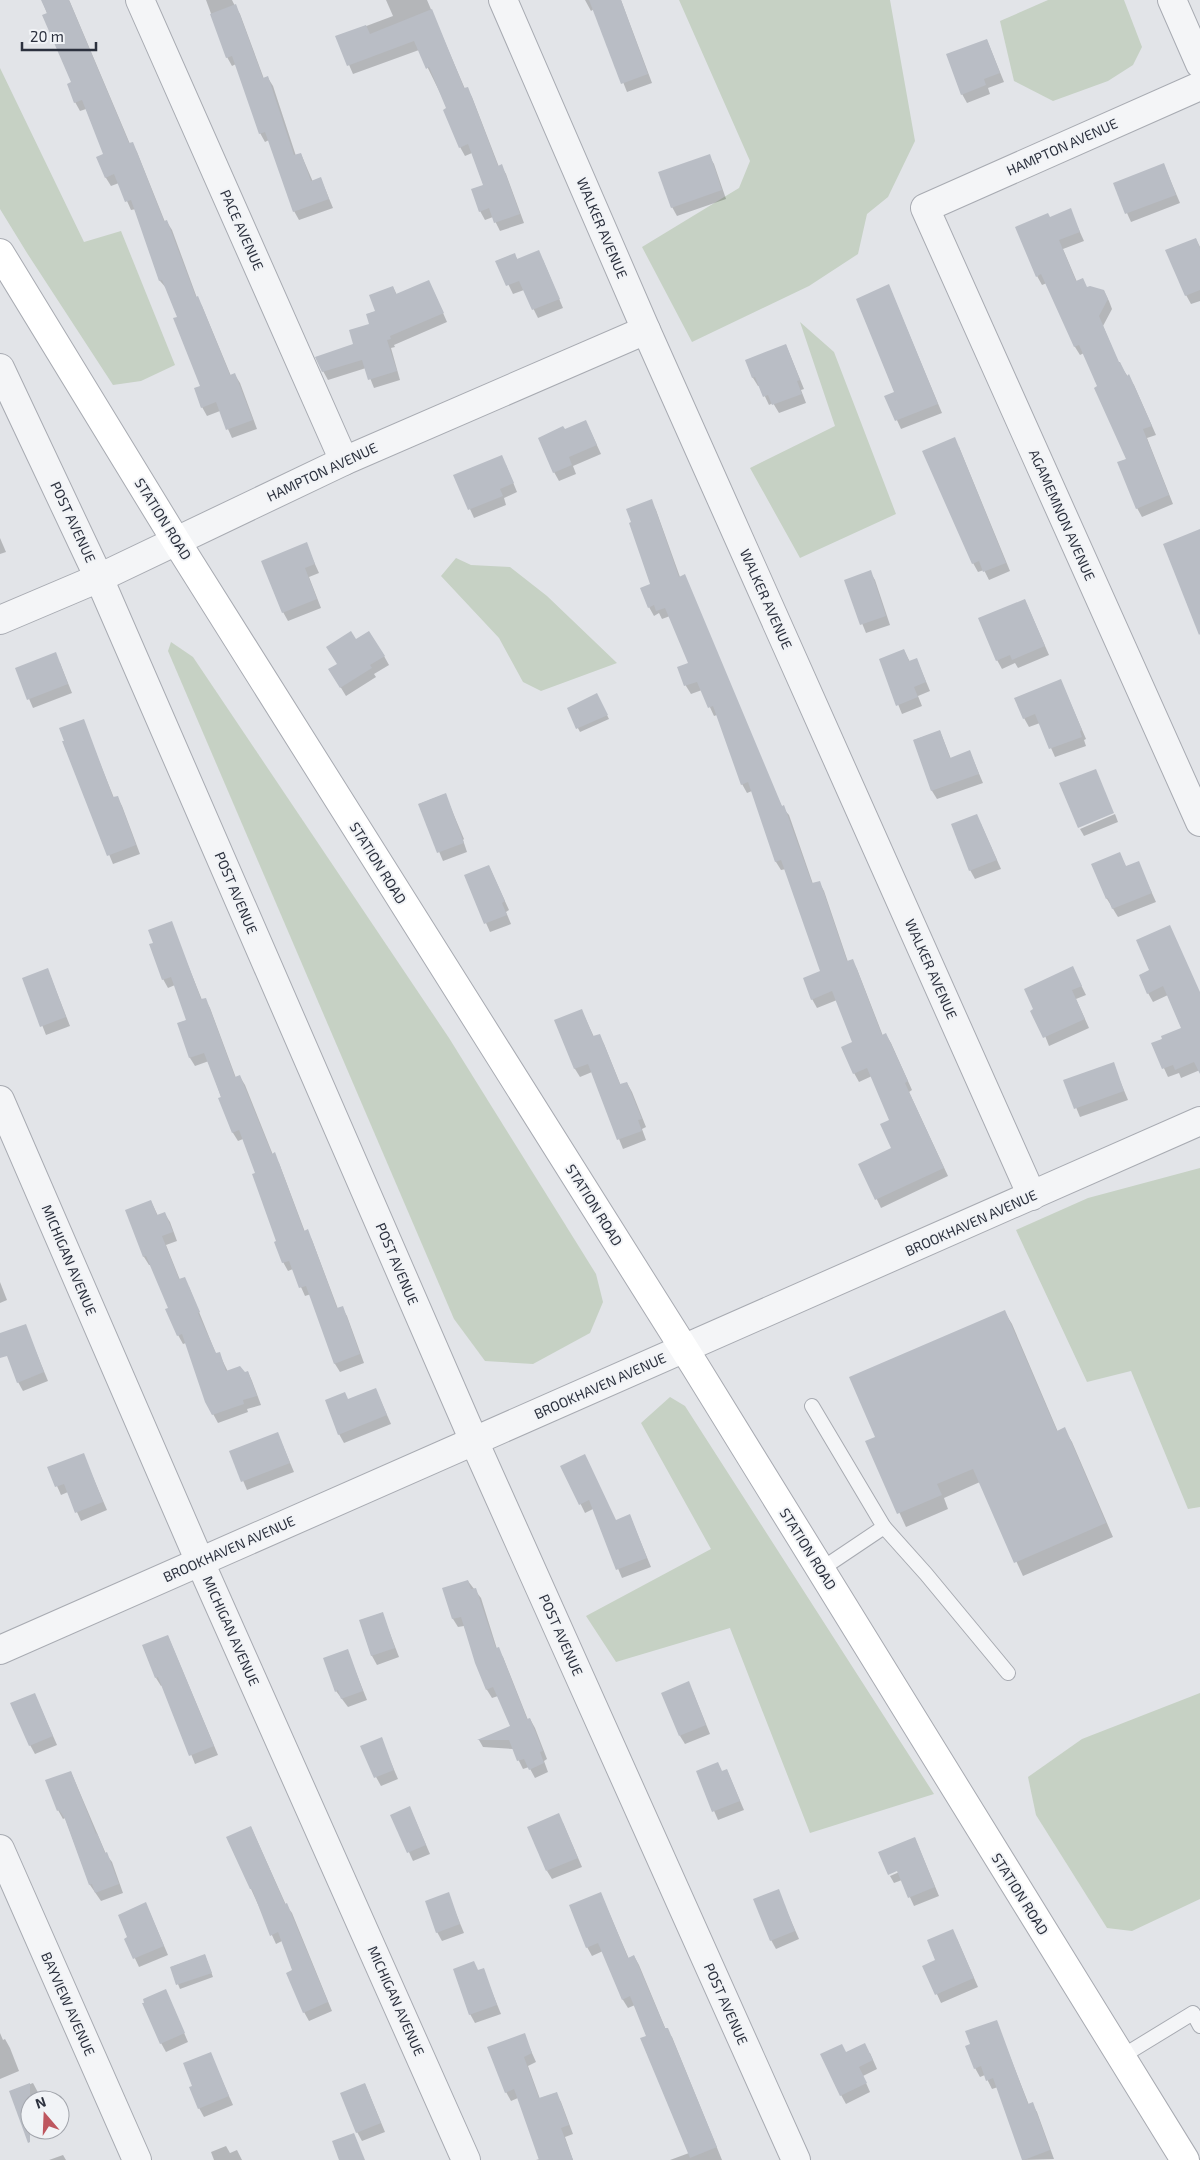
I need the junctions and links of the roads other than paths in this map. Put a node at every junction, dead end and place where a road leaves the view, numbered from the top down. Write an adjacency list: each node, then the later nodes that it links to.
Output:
1 (140, 0): 10 (street, PACE AVENUE)
2 (504, 0): 8 (street, WALKER AVENUE)
3 (1172, 0): 4 (street)
4 (1200, 64)
5 (1200, 86): 6 (street, HAMPTON AVENUE)
6 (925, 208): 14 (street, AGAMEMNON AVENUE)
7 (0, 253): 11 (main road, STATION ROAD)
8 (646, 330): 10 (street, HAMPTON AVENUE); 17 (street, WALKER AVENUE)
9 (0, 368): 12 (street, POST AVENUE)
10 (344, 461): 11 (street, HAMPTON AVENUE)
11 (176, 541): 12 (street, HAMPTON AVENUE); 18 (main road, STATION ROAD)
12 (99, 578): 13 (street, HAMPTON AVENUE); 20 (street, POST AVENUE)
13 (0, 620)
14 (1200, 822)
15 (0, 1100): 22 (street, MICHIGAN AVENUE)
16 (1200, 1121): 17 (street, BROOKHAVEN AVENUE)
17 (1032, 1196): 18 (street, BROOKHAVEN AVENUE)
18 (684, 1349): 20 (street, BROOKHAVEN AVENUE); 23 (main road, STATION ROAD)
19 (812, 1406): 21 (lane)
20 (474, 1441): 22 (street, BROOKHAVEN AVENUE); 31 (street, POST AVENUE)
21 (884, 1527): 23 (lane); 25 (lane)
22 (200, 1562): 24 (street, BROOKHAVEN AVENUE); 30 (street, MICHIGAN AVENUE)
23 (820, 1570): 28 (main road, STATION ROAD)
24 (0, 1650)
25 (1008, 1673)
26 (0, 1849): 29 (street, BAYVIEW AVENUE)
27 (1200, 2026): 28 (lane)
28 (1121, 2057): 32 (main road, STATION ROAD)
29 (136, 2160)
30 (466, 2160)
31 (796, 2160)
32 (1185, 2160)

